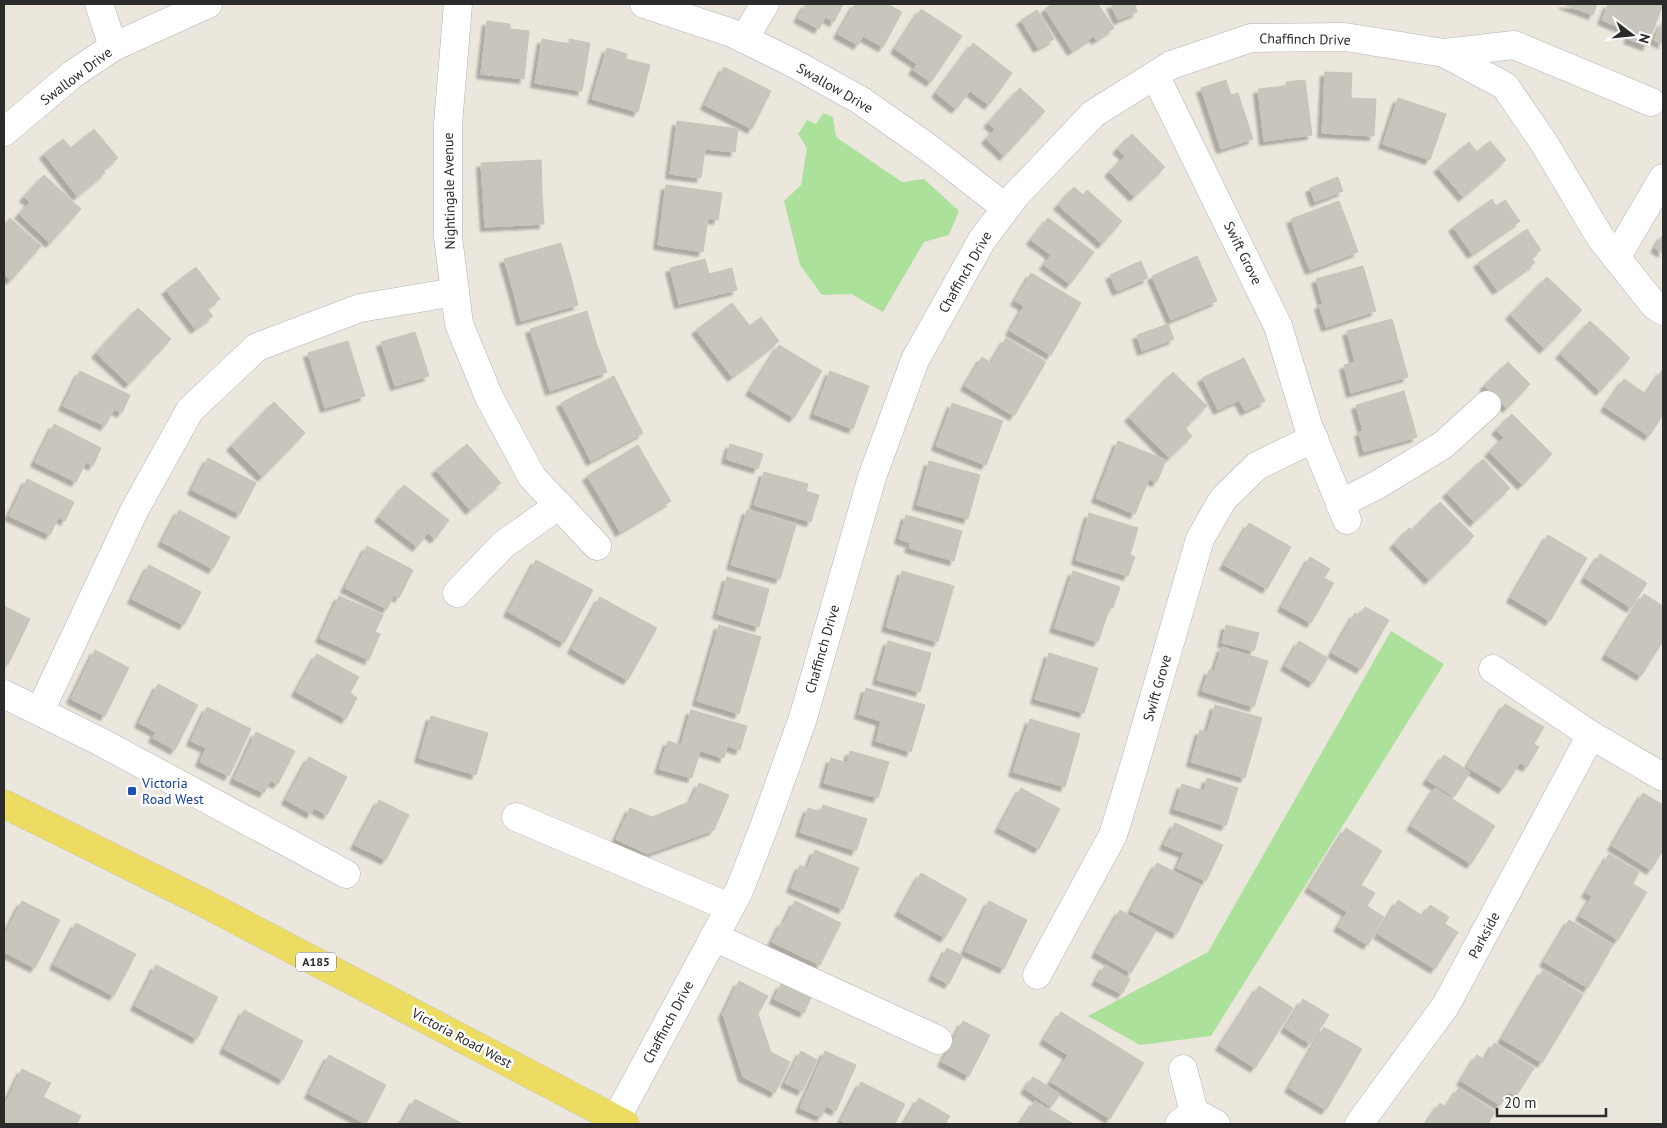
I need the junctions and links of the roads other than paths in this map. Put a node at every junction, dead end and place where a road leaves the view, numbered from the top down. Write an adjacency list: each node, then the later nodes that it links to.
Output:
1 (100, 4): 7 (street)
2 (208, 4): 7 (street, Swallow Drive)
3 (458, 4): 15 (street, Nightingale Avenue)
4 (644, 4): 6 (street, Swallow Drive)
5 (764, 4): 6 (street)
6 (744, 39): 13 (street, Swallow Drive)
7 (113, 48): 11 (street, Swallow Drive)
8 (1444, 53): 9 (street, Chaffinch Drive); 10 (street); 14 (street, Chaffinch Drive)
9 (1155, 75): 13 (street, Chaffinch Drive); 18 (street, Swift Grove)
10 (1651, 102)
11 (4, 132)
12 (1663, 178): 14 (street)
13 (1006, 208): 30 (street, Chaffinch Drive)
14 (1616, 258): 16 (street, Chaffinch Drive)
15 (455, 292): 19 (street, Nightingale Avenue); 24 (street)
16 (1663, 311)
17 (1487, 404): 18 (street, Swift Grove)
18 (1314, 438): 32 (street, Swift Grove)
19 (559, 505): 20 (street, Nightingale Avenue); 21 (street)
20 (597, 546)
21 (457, 593)
22 (1493, 669): 25 (street)
23 (4, 694): 24 (street)
24 (40, 711): 29 (street)
25 (1592, 735): 26 (street); 37 (street, Parkside)
26 (1663, 777)
27 (4, 804): 36 (main road, Victoria Road West / A185)
28 (516, 817): 30 (street)
29 (346, 874)
30 (729, 907): 31 (street, Chaffinch Drive)
31 (714, 937): 33 (street); 36 (street, Chaffinch Drive)
32 (1037, 975)
33 (938, 1040)
34 (1183, 1069): 35 (street)
35 (1196, 1120)
36 (621, 1122)
37 (1359, 1124)

